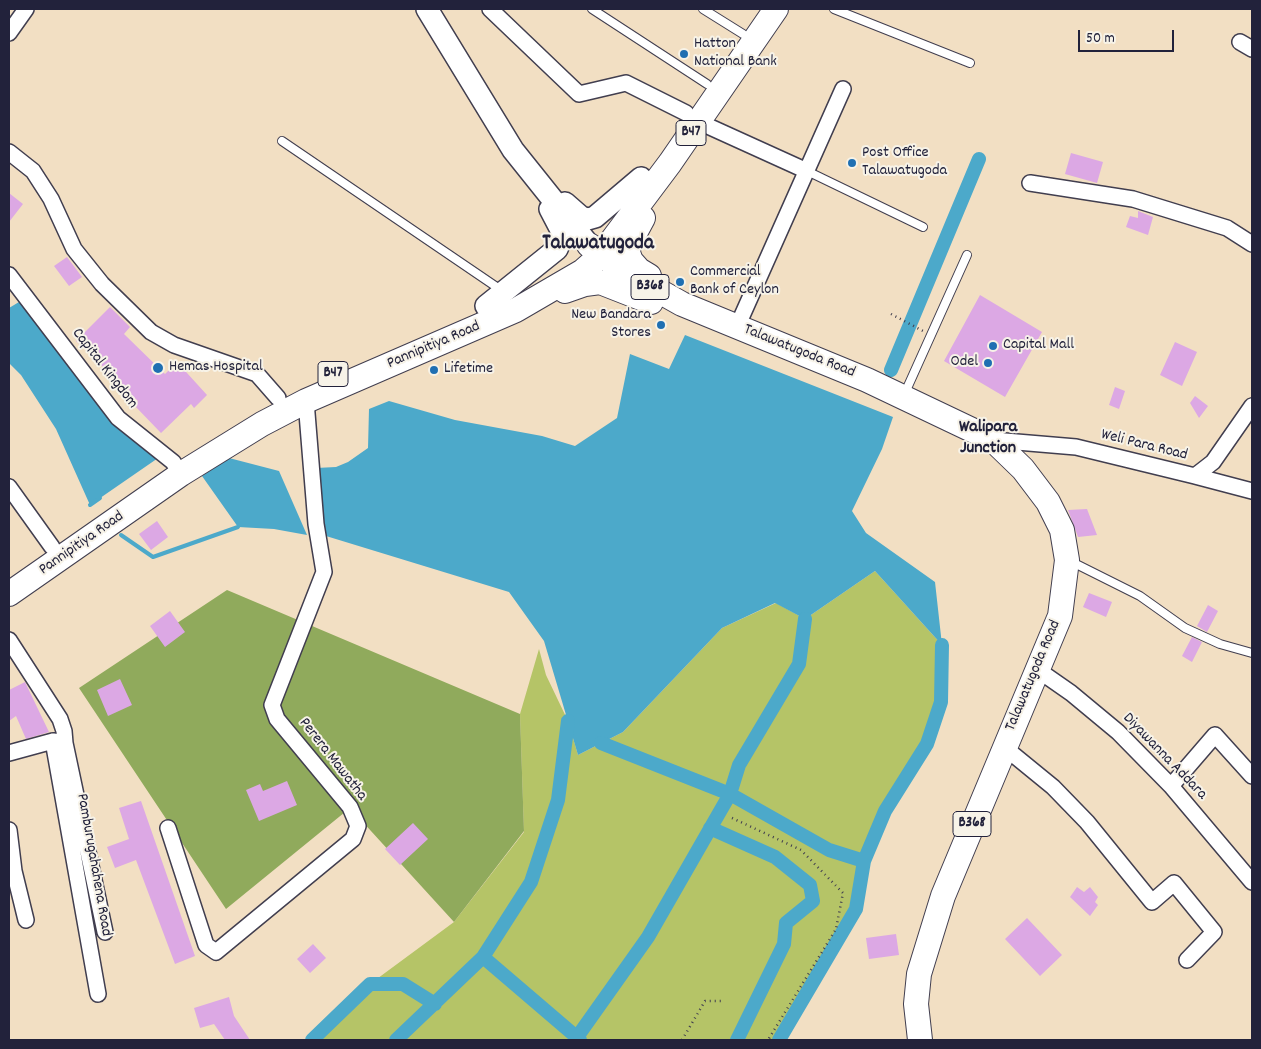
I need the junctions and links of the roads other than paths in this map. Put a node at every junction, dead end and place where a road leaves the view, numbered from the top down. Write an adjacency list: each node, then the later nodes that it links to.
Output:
1 (26, 9): 9 (street)
2 (427, 9): 19 (main road)
3 (490, 9): 14 (street)
4 (592, 9): 12 (lane)
5 (703, 9): 10 (lane)
6 (760, 9): 10 (main road, Pannipitiya Road / B47)
7 (776, 9): 14 (main road, Pannipitiya Road / B47)
8 (834, 9): 11 (lane)
9 (9, 33)
10 (743, 34): 12 (main road, Pannipitiya Road / B47)
11 (970, 64)
12 (707, 84): 14 (main road, Pannipitiya Road / B47)
13 (843, 89): 18 (street)
14 (693, 117): 17 (main road, Pannipitiya Road / B47); 18 (street); 20 (main road, Pannipitiya Road / B47)
15 (282, 141): 27 (lane)
16 (9, 152): 31 (street)
17 (670, 163): 24 (main road, Pannipitiya Road / B47); 28 (main road)
18 (807, 171): 22 (lane); 29 (street)
19 (531, 174): 20 (main road); 24 (main road); 27 (main road)
20 (641, 178): 24 (main road, Pannipitiya Road / B47)
21 (1030, 183): 23 (street)
22 (923, 227)
23 (1252, 244)
24 (595, 250): 27 (main road, Pannipitiya Road / B47); 28 (main road, Talawatugoda Road / B368)
25 (967, 254): 30 (lane)
26 (9, 275): 35 (street, Capital Kingdom)
27 (506, 299): 28 (main road); 31 (main road, Pannipitiya Road / B47); 32 (main road, Pannipitiya Road / B47)
28 (702, 312): 29 (main road, Talawatugoda Road / B368)
29 (738, 327): 30 (main road, Talawatugoda Road / B368)
30 (904, 396): 34 (main road, Talawatugoda Road / B368)
31 (278, 398): 35 (main road, Pannipitiya Road / B47)
32 (306, 401): 35 (main road, Pannipitiya Road / B47); 51 (street, Perera Mawatha)
33 (1252, 406): 36 (street, Weli Para Road)
34 (993, 440): 36 (street, Weli Para Road); 40 (main road, Talawatugoda Road / B368)
35 (177, 468): 39 (main road, Pannipitiya Road / B47); 42 (main road, Pannipitiya Road / B47)
36 (1195, 476): 38 (street)
37 (9, 487): 39 (street)
38 (1252, 491)
39 (52, 547): 41 (main road, Pannipitiya Road / B47)
40 (1067, 560): 44 (lane); 45 (main road, Talawatugoda Road / B368)
41 (9, 577)
42 (9, 594)
43 (9, 640): 46 (street, Pamburugahahena Road)
44 (1252, 653)
45 (1038, 670): 47 (main road, Talawatugoda Road / B368); 50 (street, Diyawanna Addara)
46 (59, 742): 48 (street); 55 (street, Pamburugahahena Road); 57 (street, Pamburugahahena Road)
47 (1004, 747): 56 (street); 58 (main road, Talawatugoda Road / B368)
48 (9, 753)
49 (1252, 776): 50 (street)
50 (1171, 786): 53 (street, Diyawanna Addara)
51 (168, 828)
52 (9, 830): 54 (street)
53 (1252, 882)
54 (26, 920)
55 (105, 932)
56 (1188, 960)
57 (98, 994)
58 (920, 1040)

